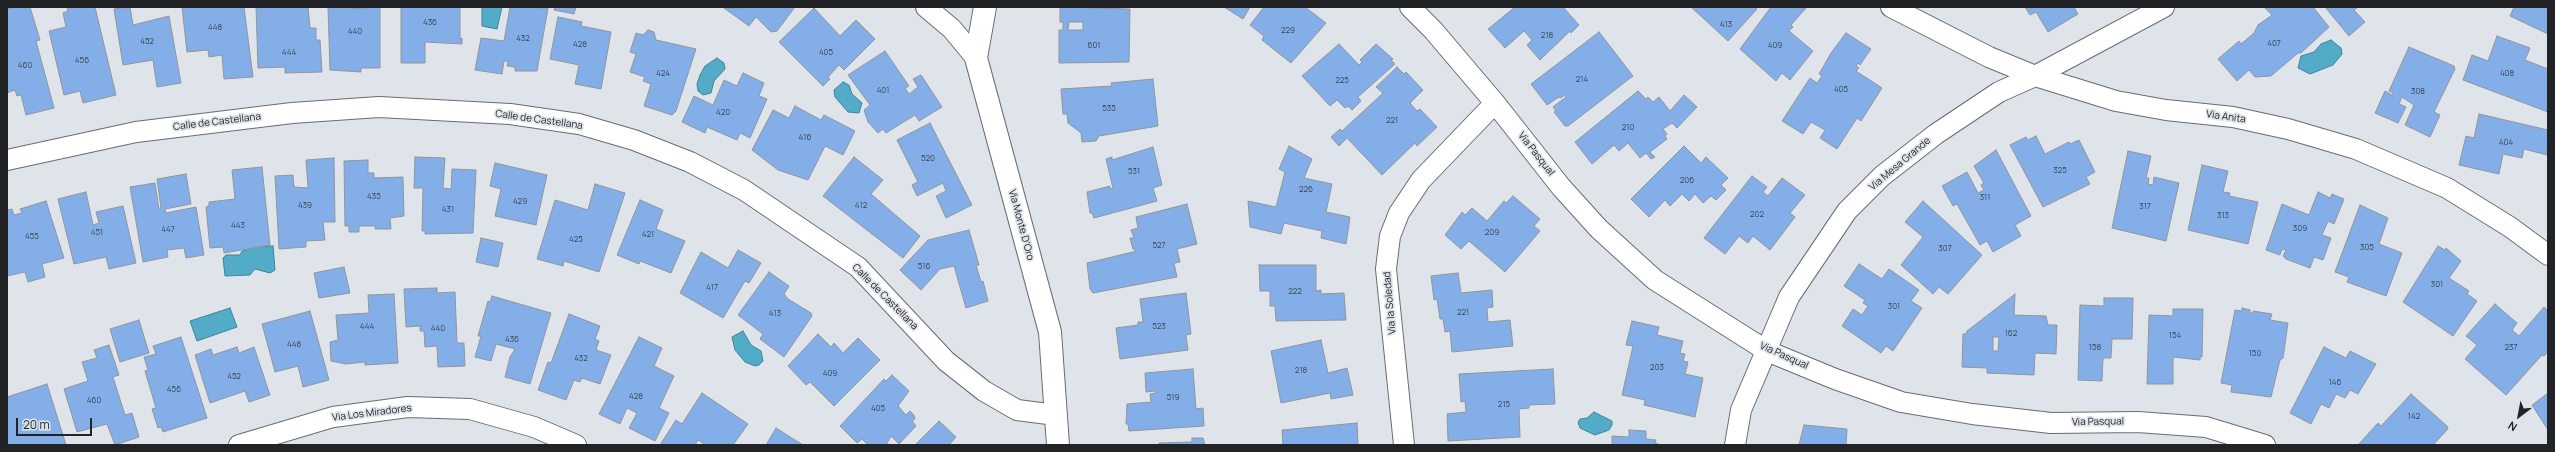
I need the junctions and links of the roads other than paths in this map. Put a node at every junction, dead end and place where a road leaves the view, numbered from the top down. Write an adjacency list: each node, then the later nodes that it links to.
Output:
1 (926, 7): 6 (street)
2 (985, 7): 6 (street, Via Monte D'Oro)
3 (1410, 7): 8 (street, Via Pasqual)
4 (1892, 7): 7 (street, Via Anita)
5 (2164, 7): 7 (street, Via Mesa Grande)
6 (976, 58): 12 (street, Via Monte D'Oro)
7 (2035, 76): 10 (street, Via Anita); 11 (street, Via Mesa Grande)
8 (1495, 103): 11 (street, Via Pasqual); 16 (street, Via la Soledad)
9 (7, 160): 12 (street, Calle de Castellana)
10 (2548, 255)
11 (1767, 351): 17 (street, Via Mesa Grande); 18 (street, Via Pasqual)
12 (1056, 415): 15 (street, Via Monte D'Oro)
13 (239, 445): 14 (street, Via Los Miradores)
14 (576, 445)
15 (1058, 445)
16 (1404, 445)
17 (1735, 445)
18 (2265, 445)

